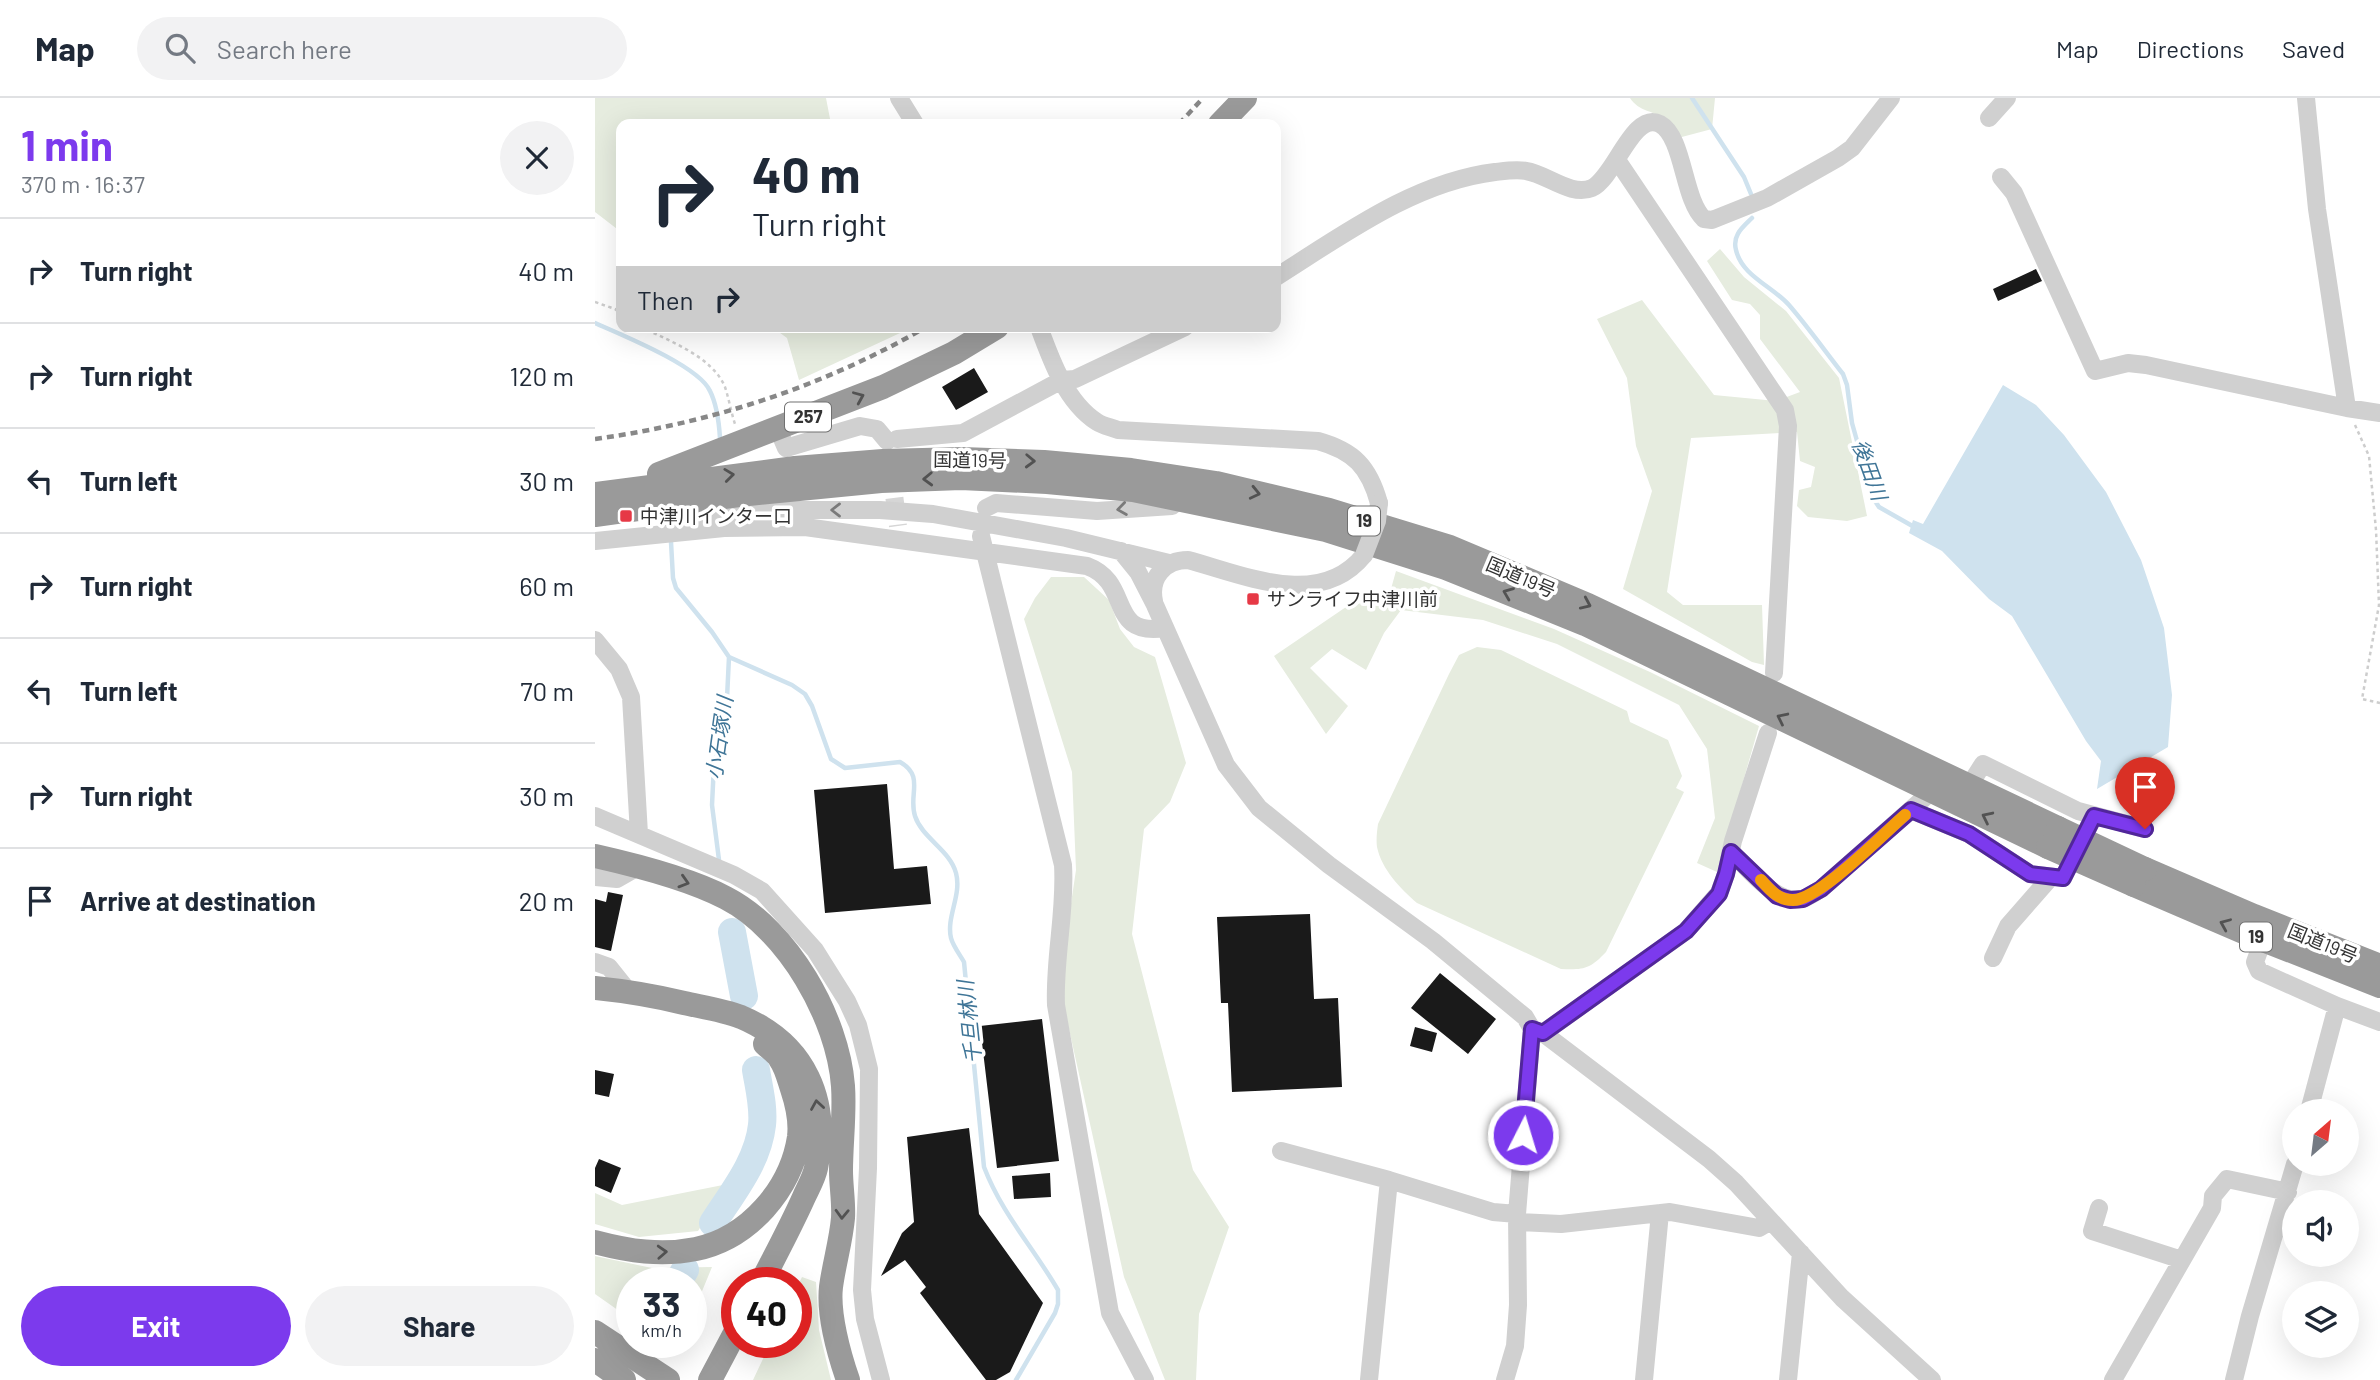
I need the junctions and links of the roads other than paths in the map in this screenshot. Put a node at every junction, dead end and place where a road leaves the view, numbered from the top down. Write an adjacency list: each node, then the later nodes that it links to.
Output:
1 (899, 98): 7 (street)
2 (1245, 98): 8 (highway)
3 (1891, 98): 9 (street)
4 (2007, 98): 6 (street)
5 (2306, 98): 16 (street)
6 (1989, 118)
7 (912, 119)
8 (1225, 119)
9 (1617, 160): 11 (street); 33 (street)
10 (2001, 177): 16 (street)
11 (1281, 274)
12 (986, 333): 19 (highway, 257, one-way to 12)
13 (1042, 333): 15 (street)
14 (1172, 333): 15 (street)
15 (1062, 380): 18 (street); 29 (street, bridge)
16 (2347, 408): 17 (street)
17 (2380, 413)
18 (963, 433): 19 (street); 20 (street)
19 (786, 449): 20 (highway, 国道19号 / 19); 21 (highway, 国道19号 / 19, one-way to 19); 21 (highway, 257)
20 (962, 459): 35 (highway, 国道19号 / 19, one-way to 35)
21 (604, 493)
22 (1214, 506): 23 (street, one-way to 23); 24 (highway, 国道19号 / 19, one-way to 24); 36 (highway, 国道19号 / 19, one-way to 22)
23 (986, 508)
24 (640, 509): 25 (highway, 国道19号 / 19); 28 (street, one-way to 24)
25 (595, 515)
26 (595, 541): 27 (street)
27 (983, 544): 31 (street); 87 (street)
28 (1121, 551): 29 (street); 30 (street)
29 (1169, 563): 30 (street)
30 (1155, 605): 31 (street)
31 (1165, 628): 59 (street)
32 (595, 640): 41 (street)
33 (1774, 673)
34 (1768, 733): 43 (street)
35 (1969, 786): 39 (street); 42 (highway, 国道19号 / 19)
36 (1932, 790): 37 (street); 42 (highway, 国道19号 / 19, one-way to 36)
37 (1911, 810): 43 (street); 48 (street)
38 (595, 816): 41 (street)
39 (2094, 816): 40 (street); 48 (street)
40 (2145, 829)
41 (639, 834): 86 (street)
42 (2053, 837): 47 (highway, 国道19号 / 19, bridge)
43 (1731, 852): 59 (street)
44 (595, 856): 45 (highway)
45 (638, 867): 46 (street); 61 (highway, one-way to 61)
46 (595, 877)
47 (2140, 877): 49 (highway, 国道19号 / 19, one-way to 47); 52 (highway, 国道19号 / 19)
48 (2050, 878): 50 (street)
49 (2263, 940): 53 (highway, 国道19号 / 19); 56 (street)
50 (1993, 958)
51 (595, 962): 55 (street)
52 (2380, 966)
53 (2380, 986)
54 (595, 988): 55 (highway)
55 (629, 992): 57 (highway)
56 (2337, 1006): 58 (street); 60 (street)
57 (710, 1009): 70 (highway, one-way to 57); 73 (highway, one-way to 57)
58 (2380, 1022)
59 (1538, 1031): 68 (street); 69 (street)
60 (2312, 1099)
61 (842, 1121): 74 (highway); 85 (highway, one-way to 85)
62 (1281, 1151): 63 (street)
63 (1389, 1180): 68 (street); 88 (street)
64 (2282, 1191): 72 (street)
65 (2099, 1208): 72 (street)
66 (2282, 1212): 94 (street)
67 (1660, 1213): 68 (street); 69 (street); 90 (street)
68 (1517, 1218): 89 (street)
69 (1771, 1221): 71 (street)
70 (595, 1242)
71 (1801, 1253): 91 (street); 92 (street)
72 (2182, 1260): 93 (street)
73 (769, 1267)
74 (787, 1267)
75 (595, 1332): 82 (highway)
76 (722, 1358): 83 (highway)
77 (739, 1358): 84 (highway)
78 (595, 1360): 81 (highway)
79 (595, 1377): 80 (highway)
80 (600, 1380)
81 (624, 1380)
82 (668, 1380)
83 (710, 1380)
84 (728, 1380)
85 (848, 1380)
86 (881, 1380)
87 (1145, 1380)
88 (1369, 1380)
89 (1505, 1380)
90 (1644, 1380)
91 (1788, 1380)
92 (1932, 1380)
93 (2113, 1380)
94 (2234, 1380)

